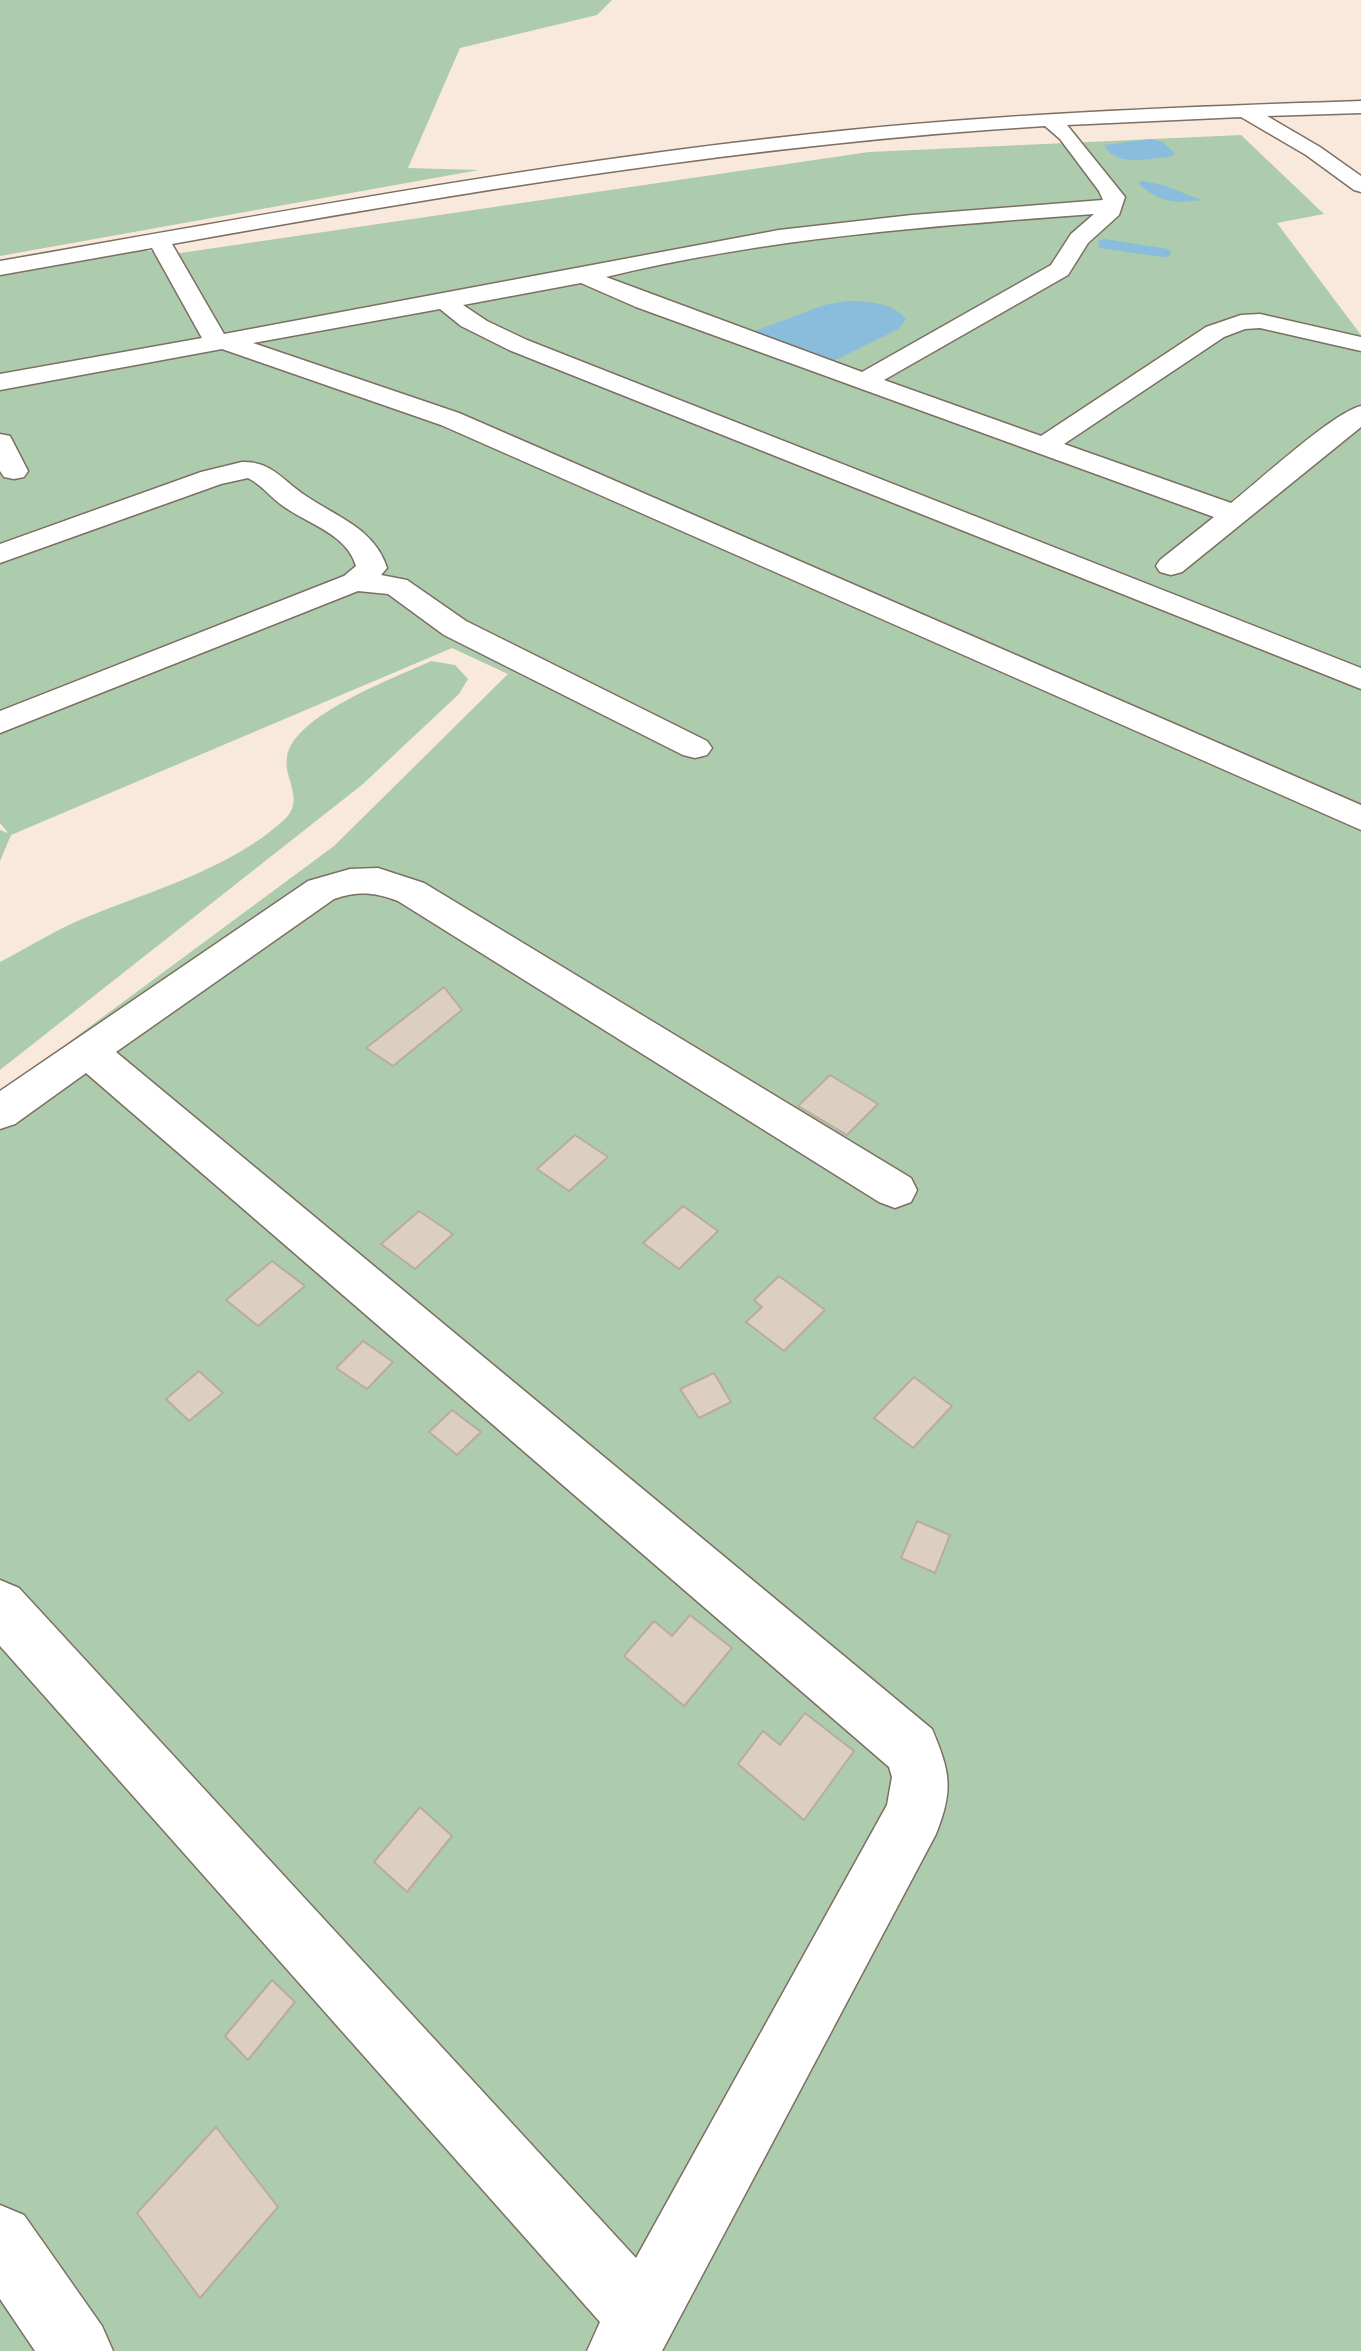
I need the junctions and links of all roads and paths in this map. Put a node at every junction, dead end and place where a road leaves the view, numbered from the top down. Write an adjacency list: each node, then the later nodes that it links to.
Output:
1 (1361, 107): 2 (street)
2 (1244, 110): 3 (street); 5 (street)
3 (1049, 120): 6 (street); 10 (street)
4 (1361, 126): 5 (street)
5 (1276, 128): 8 (street)
6 (1074, 145): 7 (street); 9 (street)
7 (1044, 146)
8 (1361, 186)
9 (1112, 206): 14 (street); 18 (street)
10 (159, 240): 11 (street); 12 (street)
11 (181, 264): 13 (street); 16 (street)
12 (0, 268)
13 (144, 271)
14 (583, 276): 15 (street); 18 (street)
15 (444, 300): 16 (street); 28 (street)
16 (221, 343): 19 (street); 31 (street)
17 (1361, 344): 22 (street)
18 (864, 381): 22 (street)
19 (0, 382)
20 (1361, 414): 24 (street)
21 (0, 442): 23 (street)
22 (1043, 446): 24 (street)
23 (14, 471)
24 (1236, 515): 26 (street)
25 (0, 554): 27 (street)
26 (1171, 566)
27 (355, 582): 29 (street); 30 (street)
28 (1361, 679)
29 (0, 723)
30 (695, 748)
31 (1361, 819)
32 (87, 1051): 33 (street); 34 (street); 37 (street)
33 (0, 1113)
34 (895, 1190)
35 (0, 1606): 37 (street)
36 (0, 2239): 38 (street)
37 (633, 2334)
38 (77, 2351)

